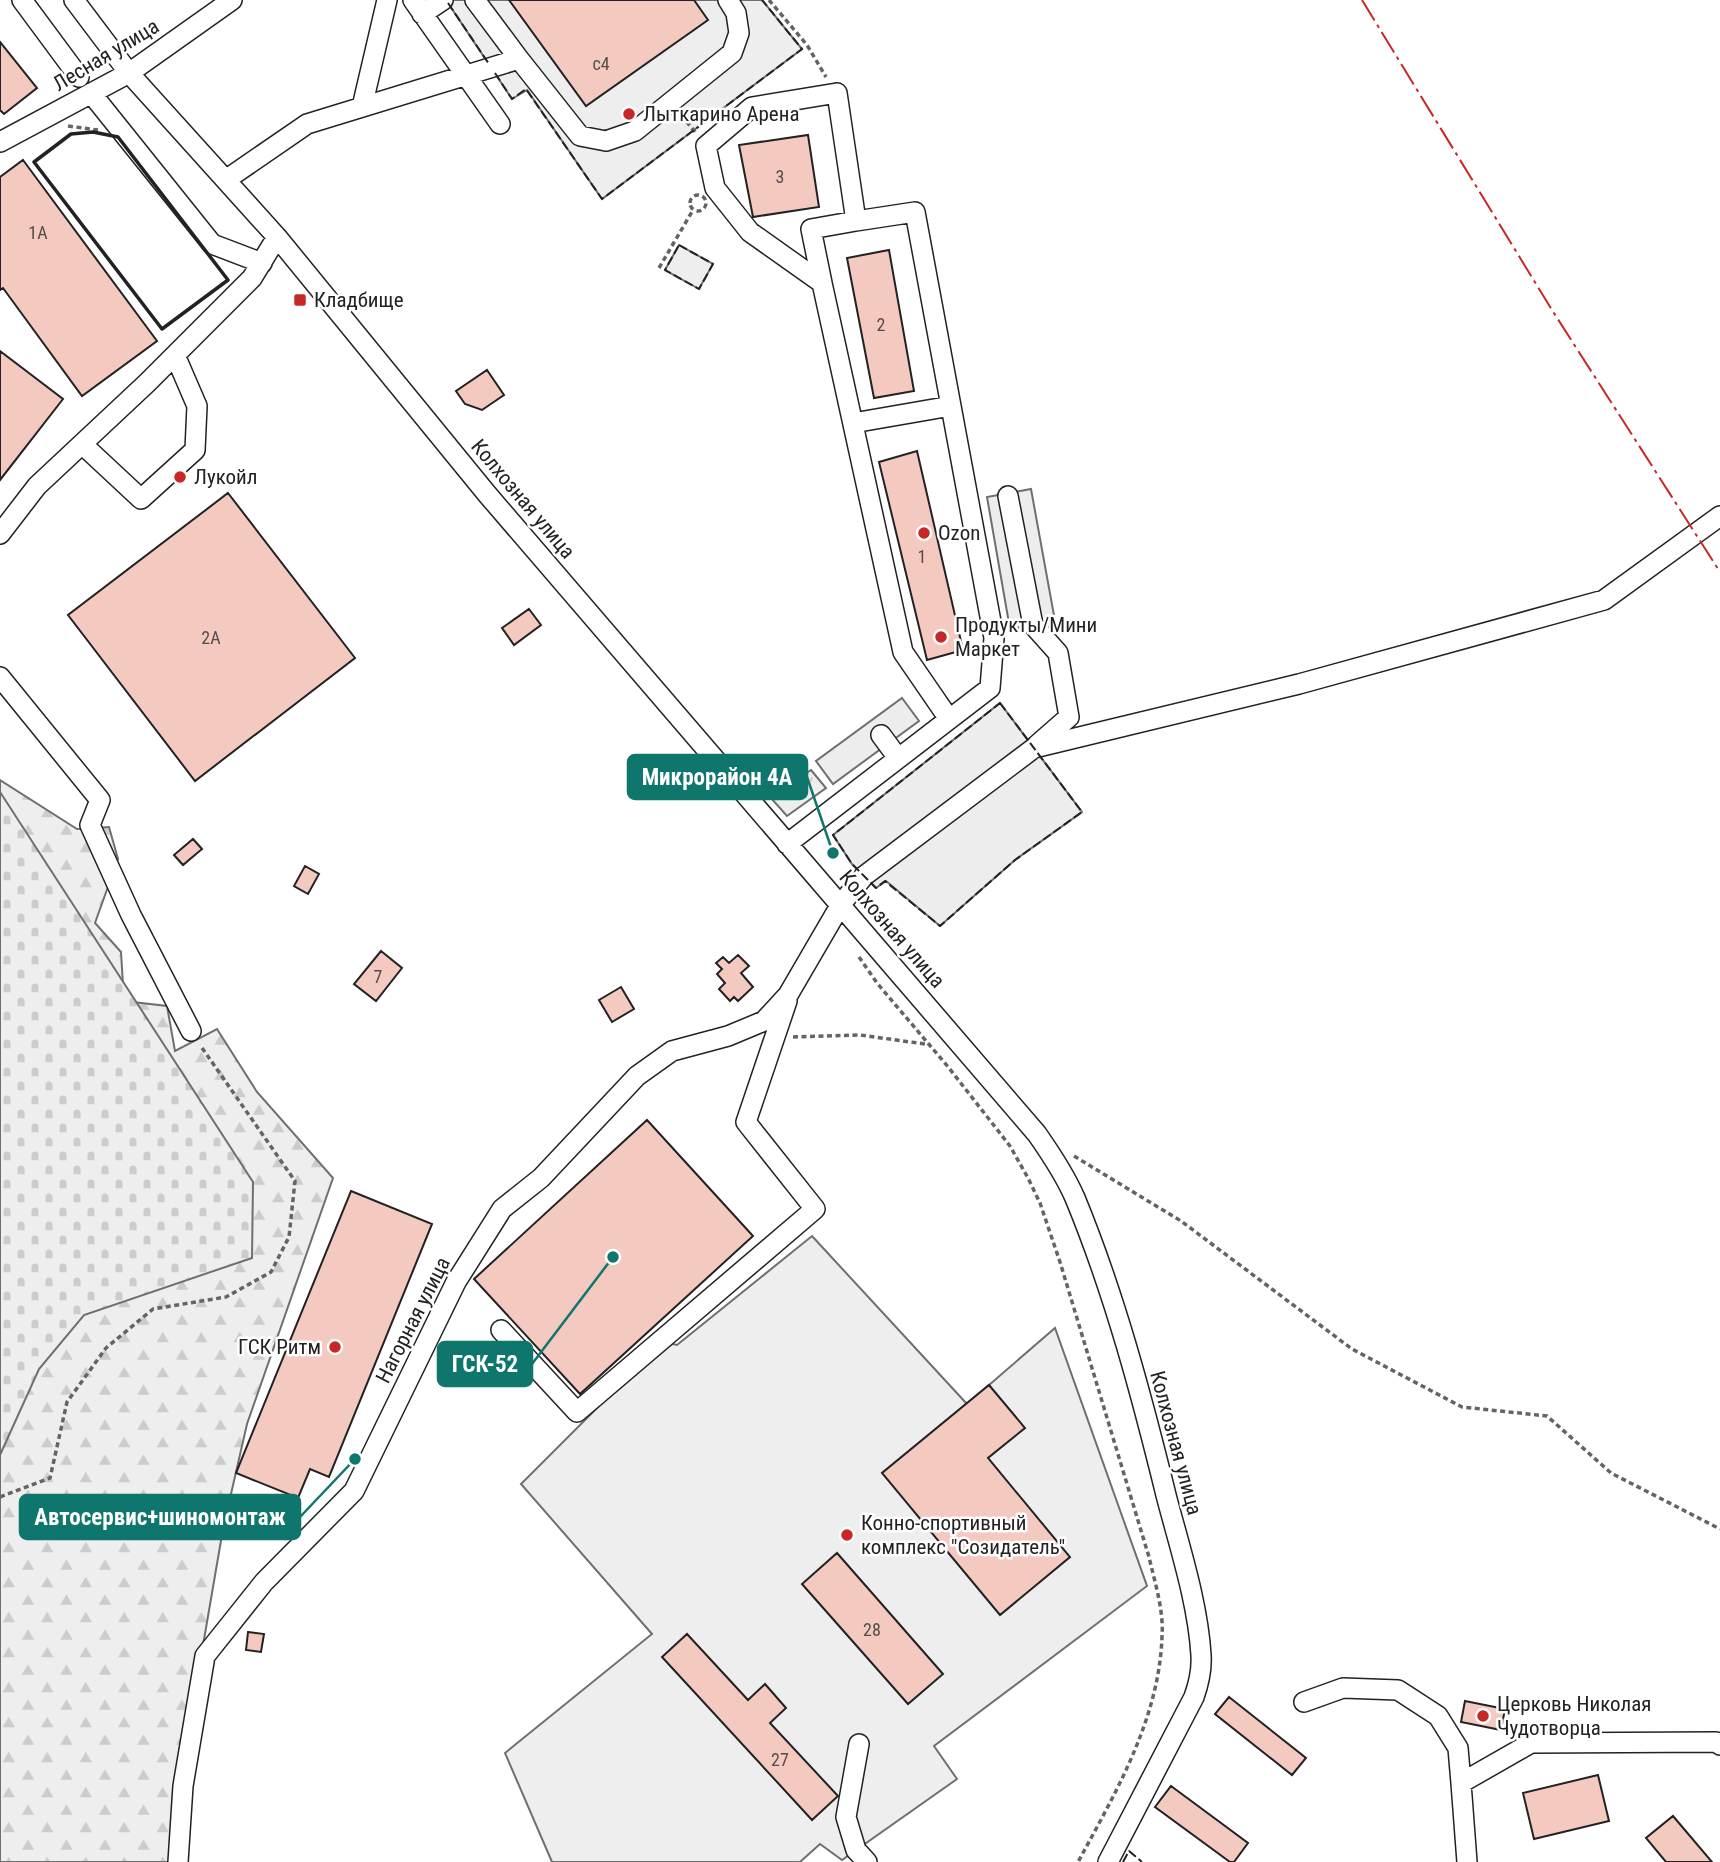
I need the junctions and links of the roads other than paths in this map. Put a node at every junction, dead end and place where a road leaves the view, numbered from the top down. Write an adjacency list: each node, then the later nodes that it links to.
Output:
1 (22, 0): 12 (street)
2 (74, 0): 10 (street, Колхозная улица)
3 (232, 0): 10 (street, Лесная улица)
4 (387, 0): 14 (street)
5 (443, 0): 8 (street)
6 (475, 0): 9 (street)
7 (728, 0): 9 (street)
8 (417, 7): 11 (street)
9 (519, 59): 11 (street)
10 (129, 73): 13 (street, Лесная улица); 17 (street, Колхозная улица)
11 (466, 76): 14 (street); 15 (street)
12 (79, 77)
13 (91, 93): 16 (street, Лесная улица); 20 (street)
14 (362, 107): 17 (street)
15 (500, 124)
16 (0, 142)
17 (226, 179): 19 (street, Колхозная улица)
18 (856, 220): 21 (street); 21 (street); 23 (street)
19 (277, 237): 20 (street); 34 (street, Колхозная улица)
20 (262, 263): 22 (street)
21 (822, 283): 24 (street)
22 (175, 355): 25 (street); 25 (street)
23 (951, 406): 24 (street); 30 (street)
24 (853, 423): 30 (street)
25 (82, 444): 28 (street)
26 (1008, 496): 32 (street, Нагорная улица)
27 (1720, 516): 32 (street)
28 (0, 534)
29 (0, 677): 37 (street)
30 (949, 719): 33 (street)
31 (881, 735): 33 (street)
32 (1034, 748): 35 (street, Нагорная улица)
33 (898, 758): 34 (street)
34 (787, 844): 35 (street, Колхозная улица)
35 (841, 904): 36 (street, Нагорная улица); 45 (street, Колхозная улица)
36 (790, 992): 38 (street); 43 (street, Нагорная улица)
37 (191, 1031)
38 (501, 1330)
39 (1304, 1702): 42 (street)
40 (859, 1744): 44 (street)
41 (1720, 1745): 42 (street)
42 (1461, 1783): 46 (street)
43 (178, 1862)
44 (867, 1862)
45 (1108, 1862)
46 (1467, 1862)

